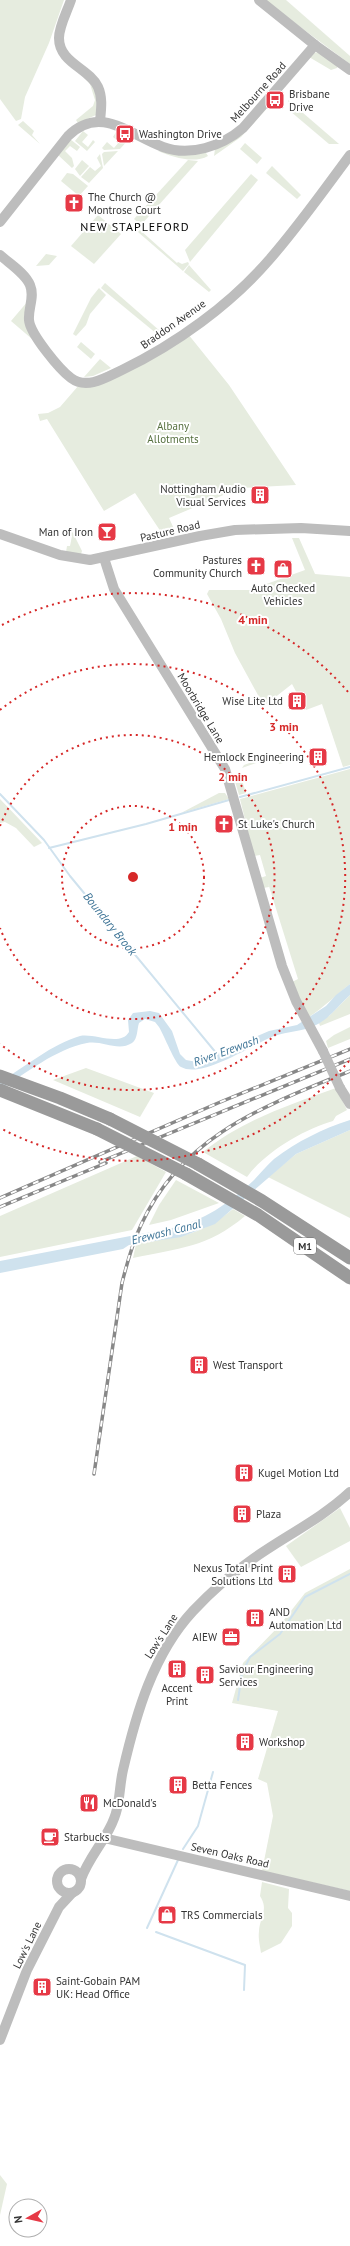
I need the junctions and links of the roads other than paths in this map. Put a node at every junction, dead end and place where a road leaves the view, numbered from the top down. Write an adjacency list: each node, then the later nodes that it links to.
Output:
1 (71, 0): 5 (street)
2 (259, 0): 3 (street)
3 (315, 45): 4 (street); 5 (street, Melbourne Road)
4 (350, 70)
5 (100, 121): 7 (street, Melbourne Road)
6 (350, 154): 8 (street, Braddon Avenue)
7 (0, 222)
8 (0, 256)
9 (350, 531): 11 (street, Pasture Road)
10 (0, 534): 11 (street, Pasture Road)
11 (104, 558): 14 (street, Moorbridge Lane, bridge)
12 (0, 1076): 15 (highway, M1, bridge)
13 (0, 1090): 16 (highway, M1, bridge)
14 (350, 1104)
15 (350, 1258)
16 (350, 1278)
17 (350, 1492): 18 (street, Low's Lane)
18 (104, 1838): 19 (street, Low's Lane); 24 (street, Seven Oaks Road)
19 (88, 1861): 20 (street, Low's Lane); 21 (street, Low's Lane)
20 (72, 1870): 21 (street); 22 (street, Low's Lane)
21 (81, 1879): 23 (street, Low's Lane)
22 (61, 1890): 23 (street); 25 (street, Low's Lane)
23 (72, 1893): 25 (street, Low's Lane)
24 (350, 1896)
25 (59, 1907): 26 (street, Low's Lane)
26 (0, 2040)

